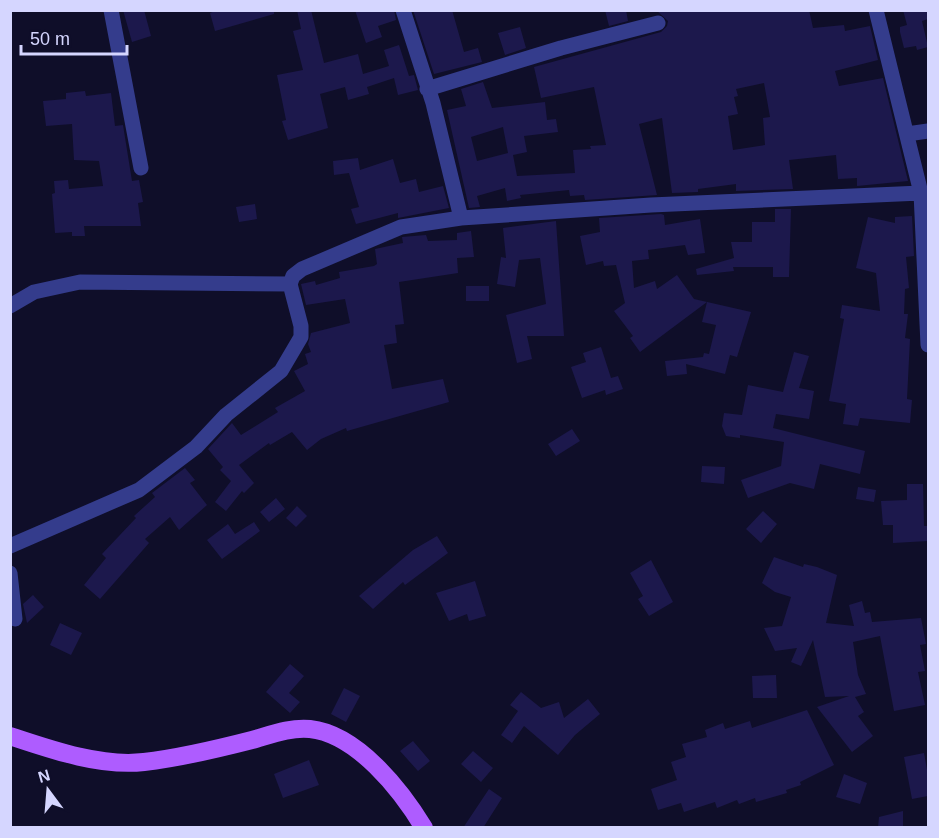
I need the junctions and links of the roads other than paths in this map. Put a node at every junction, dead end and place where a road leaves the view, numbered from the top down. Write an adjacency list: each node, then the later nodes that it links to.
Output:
1 (111, 10): 8 (street)
2 (403, 10): 5 (street)
3 (876, 10): 7 (street)
4 (658, 23): 5 (street)
5 (427, 89): 10 (street)
6 (928, 130): 7 (street)
7 (907, 134): 9 (street)
8 (141, 168)
9 (921, 193): 10 (street); 13 (street)
10 (460, 218): 11 (street)
11 (290, 284): 12 (street); 14 (street)
12 (10, 306)
13 (928, 345)
14 (10, 546)
15 (10, 573): 16 (street)
16 (15, 619)
17 (10, 736): 18 (main road)
18 (424, 828)

